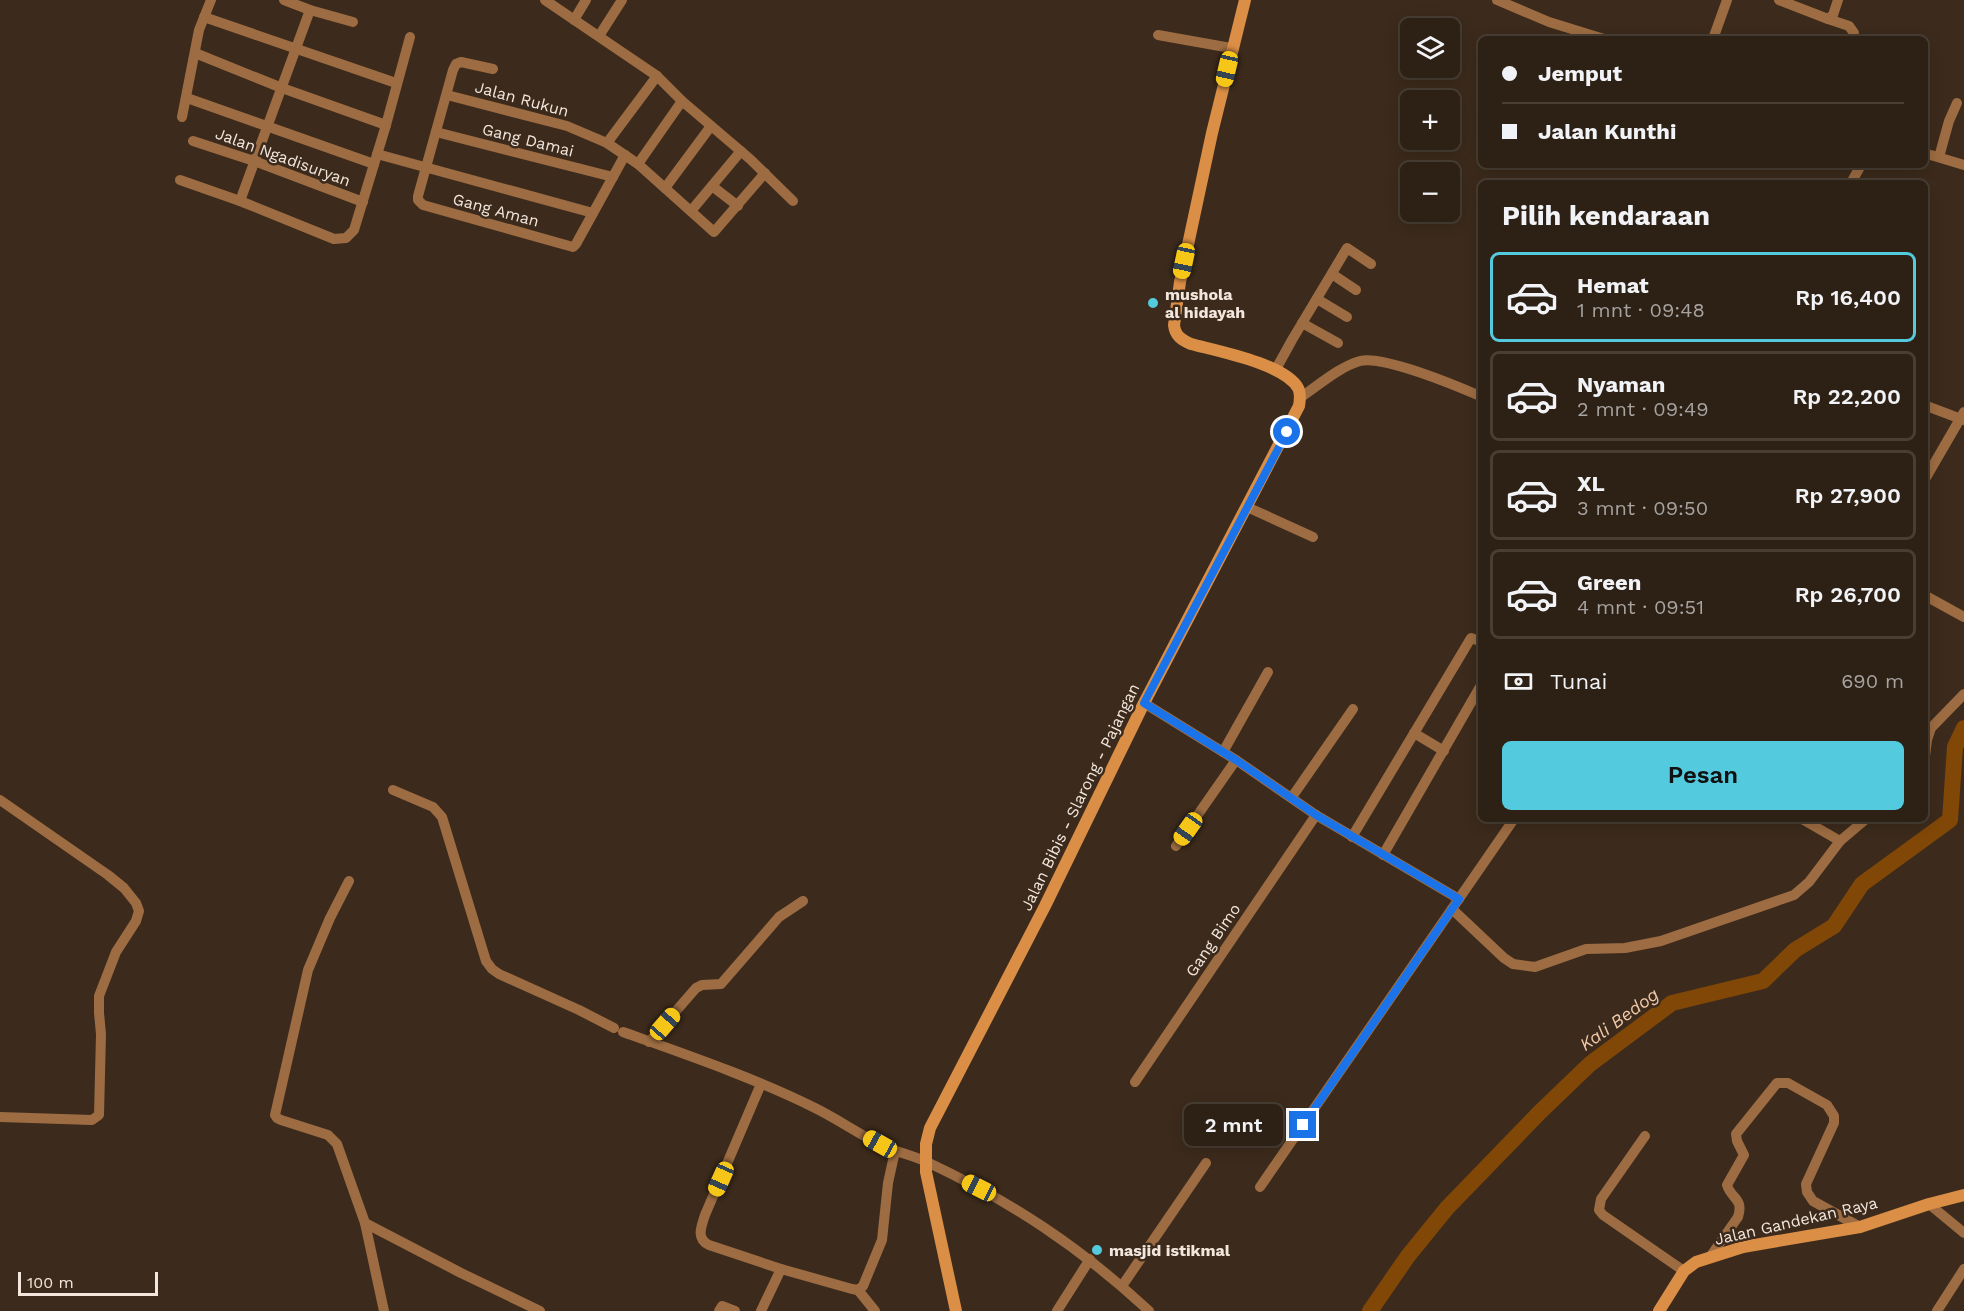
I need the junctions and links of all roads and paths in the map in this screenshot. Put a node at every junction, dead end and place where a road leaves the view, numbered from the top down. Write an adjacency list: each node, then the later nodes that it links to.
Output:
1 (211, 0): 12 (street)
2 (284, 0): 11 (street)
3 (545, 0): 14 (street)
4 (586, 0): 14 (street)
5 (622, 0): 17 (street)
6 (1245, 0): 22 (main road)
7 (1497, 0): 18 (street)
8 (1726, 0): 19 (street)
9 (1779, 0): 13 (street)
10 (1838, 0): 13 (street)
11 (310, 10): 15 (street); 23 (street)
12 (204, 17): 23 (street); 24 (street)
13 (1828, 19): 20 (street)
14 (574, 20): 17 (street)
15 (353, 22)
16 (1158, 34): 22 (street)
17 (599, 36): 26 (street)
18 (1594, 36)
19 (1714, 36)
20 (1853, 36)
21 (410, 37): 27 (street)
22 (1232, 48): 67 (main road)
23 (296, 50): 27 (street); 28 (street)
24 (195, 53): 28 (street); 30 (street)
25 (493, 69): 29 (street)
26 (657, 76): 31 (street); 39 (street)
27 (396, 83): 35 (street)
28 (282, 88): 34 (street); 35 (street)
29 (447, 95): 37 (street); 39 (street, Jalan Rukun)
30 (187, 98): 33 (street); 34 (street)
31 (682, 101): 36 (street); 46 (street)
32 (1957, 103): 43 (street)
33 (182, 117)
34 (268, 125): 44 (street); 45 (street)
35 (386, 125): 44 (street)
36 (711, 126): 40 (street); 53 (street)
37 (436, 132): 48 (street); 50 (street, Gang Damai)
38 (193, 141): 45 (street, Jalan Ngadisuryan)
39 (607, 143): 42 (street, Jalan Rukun)
40 (741, 151): 49 (street); 52 (street)
41 (1928, 154): 43 (street)
42 (625, 156): 46 (street, Jalan Rukun); 50 (street)
43 (1939, 157): 47 (street)
44 (376, 159): 48 (street); 56 (street)
45 (254, 161): 54 (street); 56 (street, Jalan Ngadisuryan)
46 (638, 164): 53 (street, Jalan Rukun)
47 (1964, 165)
48 (426, 168): 59 (street); 59 (street, Gang Aman)
49 (765, 173): 55 (street); 57 (street)
50 (614, 177): 59 (street)
51 (180, 180): 54 (street)
52 (712, 186): 57 (street); 58 (street)
53 (665, 188): 58 (street, Jalan Rukun)
54 (240, 201): 56 (street)
55 (793, 201)
56 (363, 202)
57 (738, 206): 58 (street, Jalan Rukun)
58 (691, 211)
59 (593, 213)
60 (1371, 264): 61 (street)
61 (1332, 274): 62 (street); 63 (street)
62 (1356, 290)
63 (1317, 299): 64 (street); 65 (street)
64 (1347, 317)
65 (1302, 322): 66 (street); 67 (street)
66 (1338, 343)
67 (1276, 369): 69 (main road)
68 (1478, 395): 69 (street)
69 (1301, 397): 73 (main road, Jalan Bibis - Slarong - Pajangan)
70 (1928, 406): 71 (street)
71 (1963, 417): 72 (street)
72 (1928, 474)
73 (1247, 507): 74 (street); 81 (main road, Jalan Bibis - Slarong - Pajangan)
74 (1312, 537)
75 (1928, 597): 76 (street)
76 (1964, 617)
77 (1478, 640): 83 (street)
78 (1268, 672): 86 (street)
79 (1478, 691): 85 (street)
80 (1964, 694): 84 (street)
81 (1144, 703): 86 (street); 109 (main road, Jalan Bibis - Slarong - Pajangan)
82 (1353, 709): 89 (street)
83 (1414, 734): 85 (street); 95 (street)
84 (1928, 737)
85 (1444, 751): 98 (street)
86 (1223, 752): 87 (street)
87 (1236, 760): 89 (street); 97 (street)
88 (393, 790): 103 (street)
89 (1292, 797): 91 (street)
90 (0, 800): 106 (street)
91 (1316, 815): 95 (street); 104 (street, Gang Bimo)
92 (1512, 822): 100 (street)
93 (1807, 822): 96 (street)
94 (1862, 822): 96 (street)
95 (1352, 837): 98 (street)
96 (1840, 841): 102 (street)
97 (1176, 846)
98 (1383, 855): 100 (street)
99 (349, 881): 114 (street)
100 (1459, 899): 102 (street)
101 (803, 901): 103 (street)
102 (1452, 909): 111 (street)
103 (649, 1042): 105 (street)
104 (1135, 1082)
105 (761, 1084): 108 (street); 119 (street)
106 (0, 1117)
107 (1645, 1136): 121 (street)
108 (895, 1151): 109 (street); 123 (street)
109 (925, 1161): 118 (street); 130 (main road, Jalan Bibis - Slarong - Pajangan)
110 (1206, 1163): 122 (street)
111 (1260, 1187)
112 (1964, 1195): 113 (main road, Jalan Gandekan Raya)
113 (1929, 1204): 115 (main road, Jalan Gandekan Raya); 116 (street)
114 (365, 1223): 124 (street); 125 (street)
115 (1860, 1227): 117 (main road, Jalan Gandekan Raya); 117 (street)
116 (1964, 1233)
117 (1710, 1257): 121 (main road, Jalan Gandekan Raya)
118 (1090, 1259): 122 (street); 131 (street)
119 (781, 1269): 123 (street); 128 (street)
120 (1964, 1269): 134 (street)
121 (1684, 1271): 133 (main road, Jalan Gandekan Raya)
122 (1122, 1286): 132 (street)
123 (858, 1290): 129 (street)
124 (384, 1311)
125 (540, 1311)
126 (719, 1311): 127 (street)
127 (735, 1311)
128 (762, 1311)
129 (875, 1311)
130 (956, 1311)
131 (1057, 1311)
132 (1149, 1311)
133 (1659, 1311)
134 (1937, 1311)

